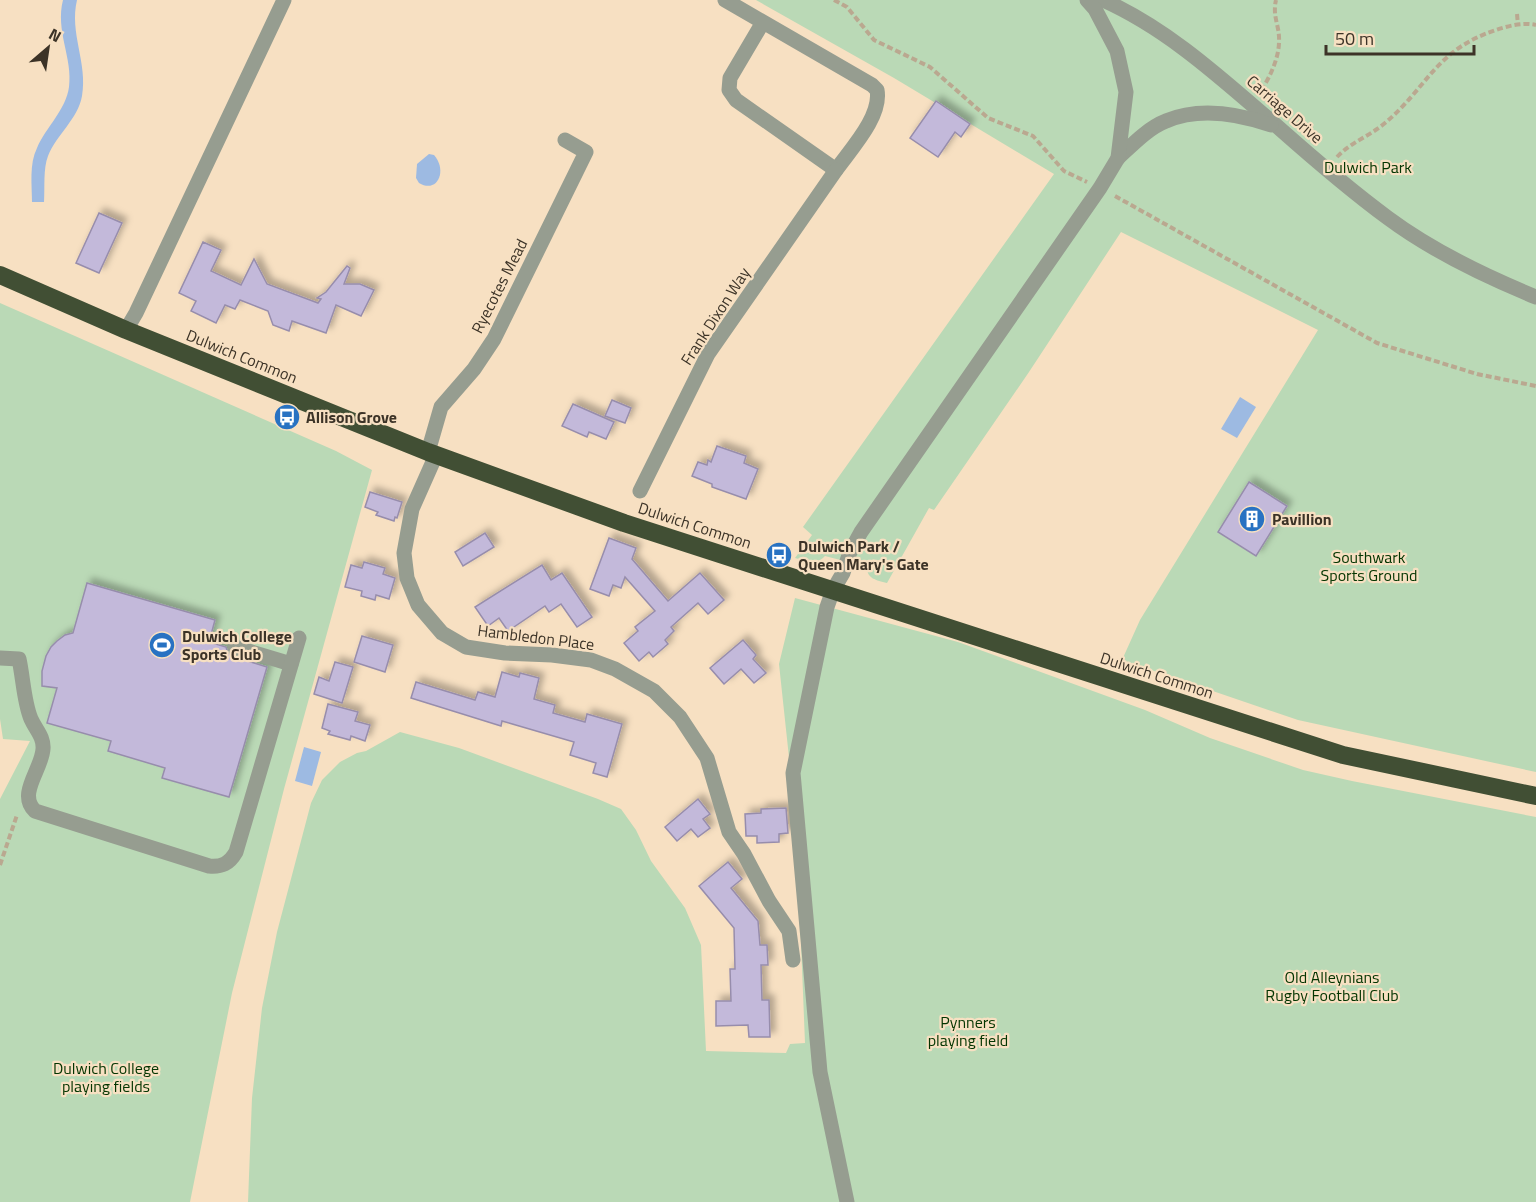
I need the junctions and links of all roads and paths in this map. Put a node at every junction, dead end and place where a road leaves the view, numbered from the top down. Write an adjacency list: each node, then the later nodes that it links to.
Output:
1 (284, 0): 20 (street)
2 (725, 0): 8 (street, Frank Dixon Way)
3 (834, 0): 17 (path)
4 (1087, 0): 14 (street)
5 (1103, 0): 12 (street, Carriage Drive)
6 (1276, 0): 11 (path)
7 (1516, 14): 9 (path)
8 (763, 22): 16 (street); 16 (street, Frank Dixon Way)
9 (1518, 25): 10 (path); 15 (path)
10 (1536, 25)
11 (1265, 84)
12 (1277, 127): 14 (street); 15 (street, Carriage Drive)
13 (565, 140): 22 (street, Ryecotes Mead)
14 (1118, 158): 17 (street)
15 (1327, 169): 19 (street, Carriage Drive)
16 (836, 170): 23 (street, Frank Dixon Way)
17 (1100, 188): 21 (path); 24 (street)
18 (0, 274): 20 (highway, Dulwich Common)
19 (1536, 297)
20 (126, 330): 22 (highway, Dulwich Common)
21 (1536, 386)
22 (432, 454): 24 (highway, Dulwich Common); 32 (street, Hambledon Place)
23 (640, 491)
24 (833, 590): 30 (highway, Dulwich Common); 33 (street)
25 (299, 638): 28 (street)
26 (234, 647): 28 (street)
27 (0, 658): 29 (street)
28 (291, 664): 29 (street)
29 (28, 793): 31 (path)
30 (1536, 796)
31 (0, 865)
32 (793, 960)
33 (847, 1202)

